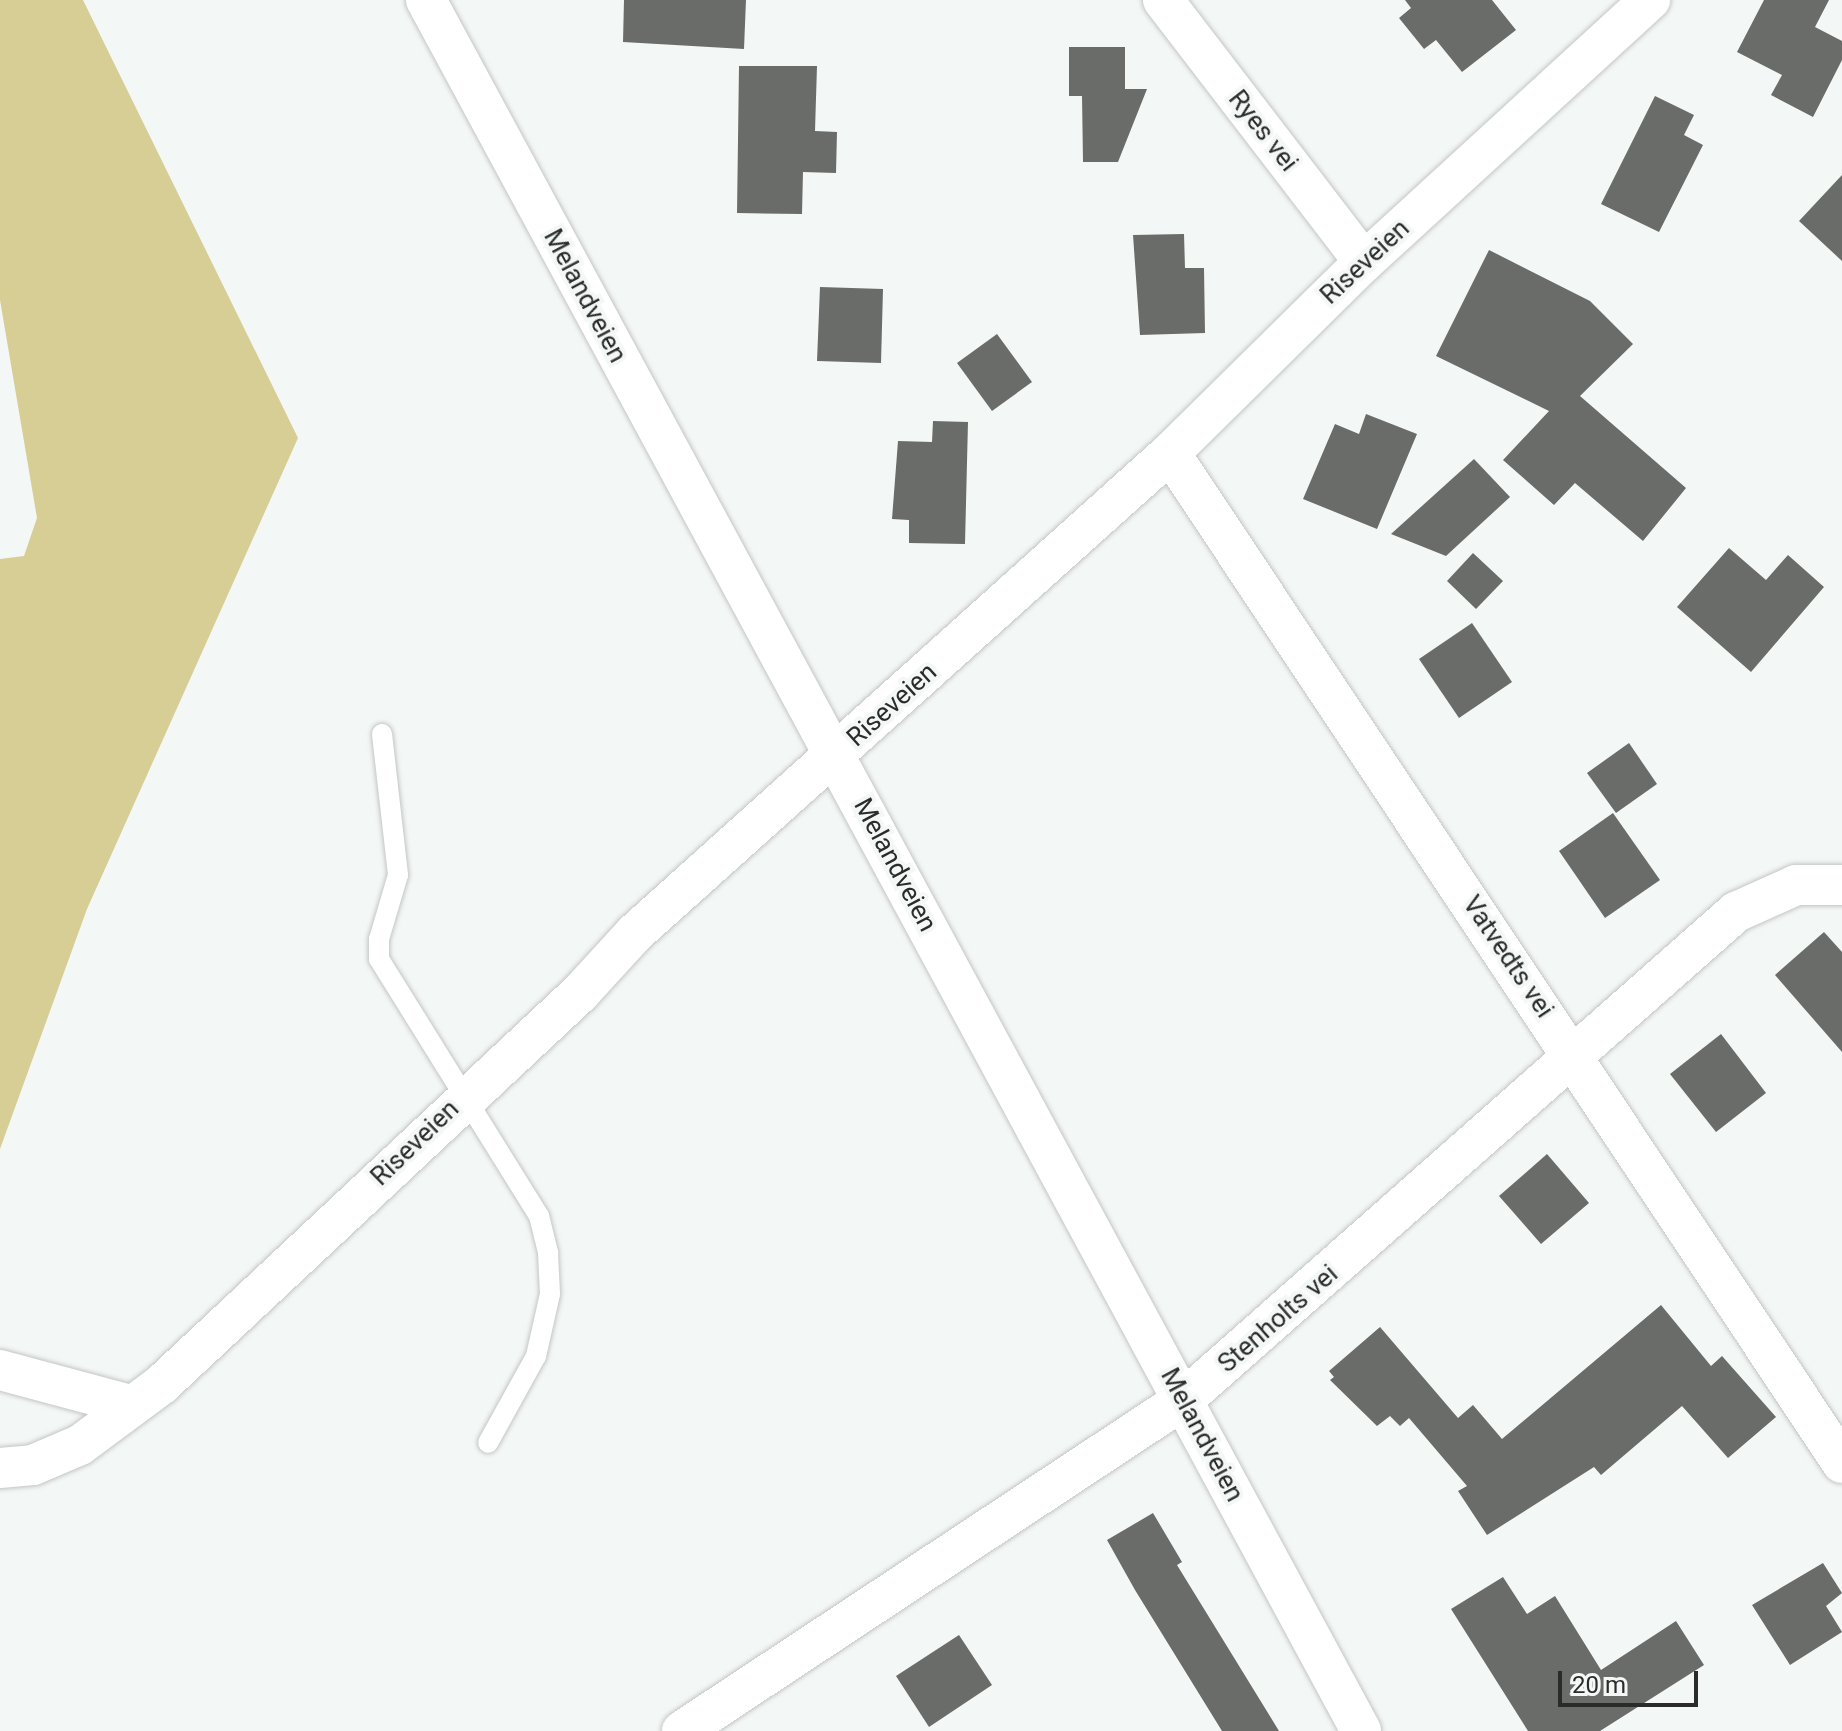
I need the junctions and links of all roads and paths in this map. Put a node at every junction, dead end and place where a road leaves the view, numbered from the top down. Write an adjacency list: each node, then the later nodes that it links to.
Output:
1 (426, 0): 7 (street, Melandveien)
2 (1163, 0): 4 (street, Ryes vei)
3 (1650, 0): 4 (street, Riseveien)
4 (1364, 262): 5 (street, Riseveien)
5 (1170, 453): 7 (street, Riseveien); 9 (street, Vatvedts vei)
6 (382, 734): 10 (lane)
7 (836, 755): 10 (street, Riseveien); 12 (street, Melandveien)
8 (1842, 885): 9 (street, Stenholts vei)
9 (1575, 1057): 12 (street, Stenholts vei); 15 (street, Vatvedts vei)
10 (463, 1097): 13 (street, Riseveien); 14 (lane)
11 (0, 1370): 13 (street)
12 (1183, 1400): 17 (street, Stenholts vei); 18 (street, Melandveien)
13 (131, 1405): 16 (street, Riseveien)
14 (488, 1443)
15 (1842, 1463)
16 (0, 1468)
17 (682, 1731)
18 (1361, 1731)

